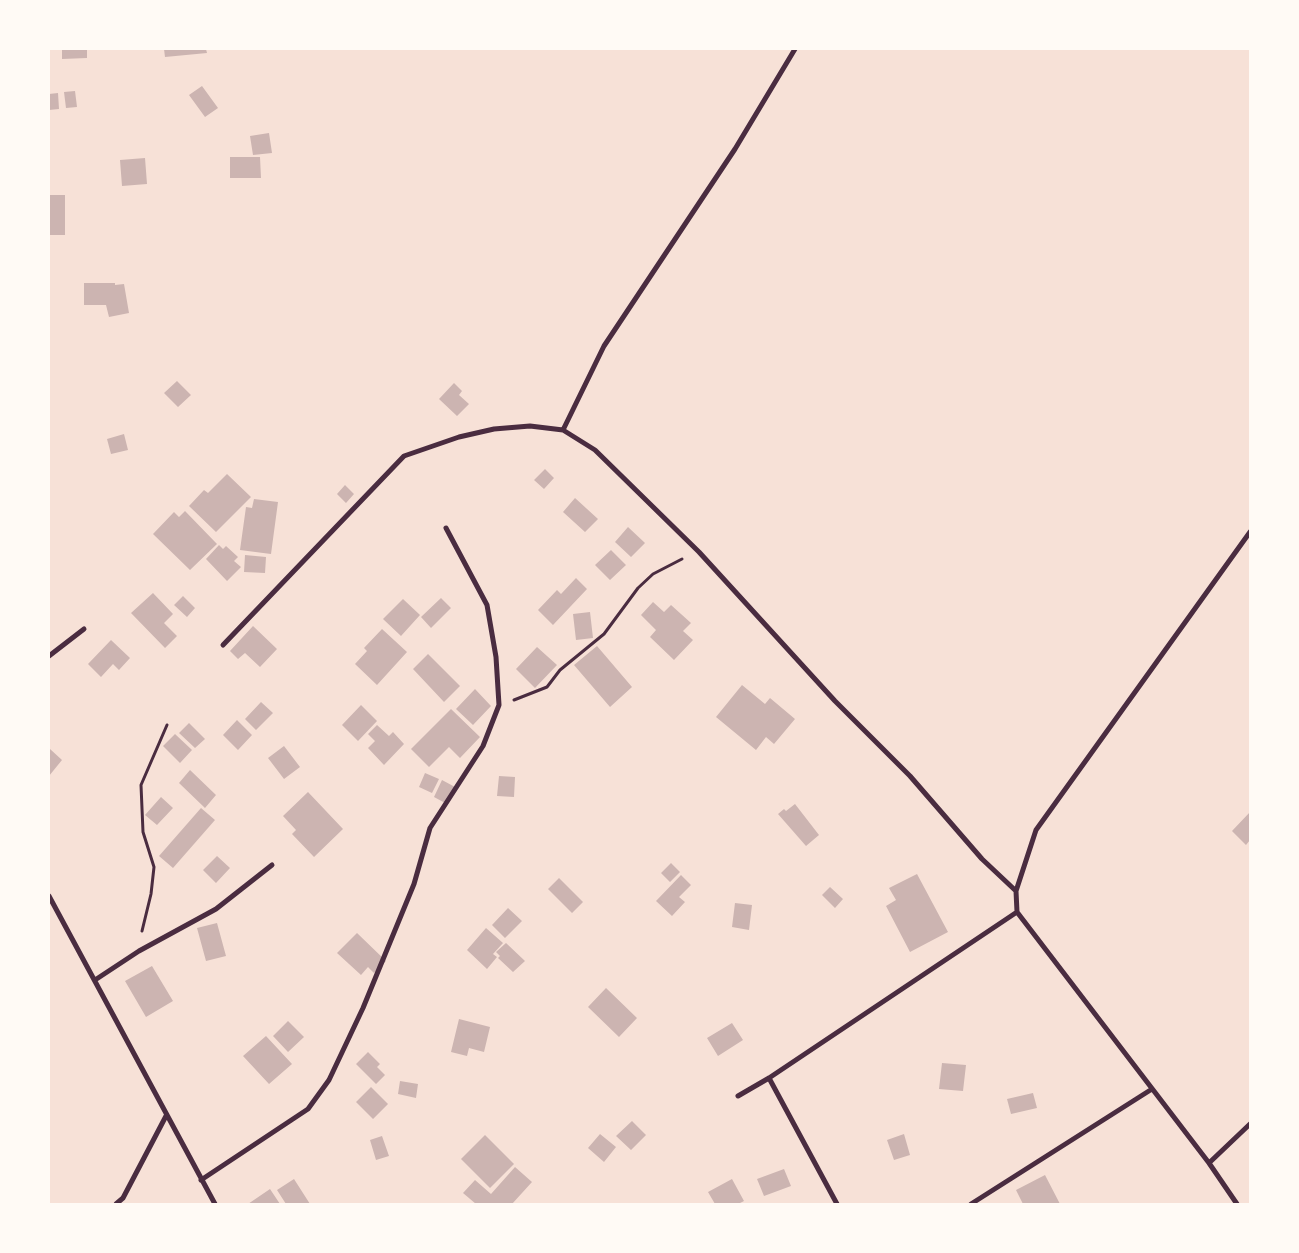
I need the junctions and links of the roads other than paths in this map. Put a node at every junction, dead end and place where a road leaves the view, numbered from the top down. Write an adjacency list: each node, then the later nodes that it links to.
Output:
1 (795, 49): 2 (street)
2 (563, 430): 6 (street); 9 (street)
3 (446, 528): 19 (street)
4 (1250, 532): 9 (street)
5 (84, 629): 7 (street)
6 (224, 645)
7 (49, 656)
8 (272, 865): 12 (street)
9 (1016, 891): 11 (street)
10 (49, 896): 12 (street)
11 (1017, 912): 13 (street); 14 (street)
12 (94, 980): 16 (street)
13 (769, 1078): 15 (street); 22 (street)
14 (1152, 1089): 18 (street); 23 (street)
15 (738, 1096)
16 (166, 1116): 19 (street); 20 (street)
17 (1250, 1124): 18 (street)
18 (1209, 1163): 24 (street)
19 (201, 1180): 21 (street)
20 (116, 1204)
21 (215, 1204)
22 (837, 1204)
23 (971, 1204)
24 (1237, 1204)

